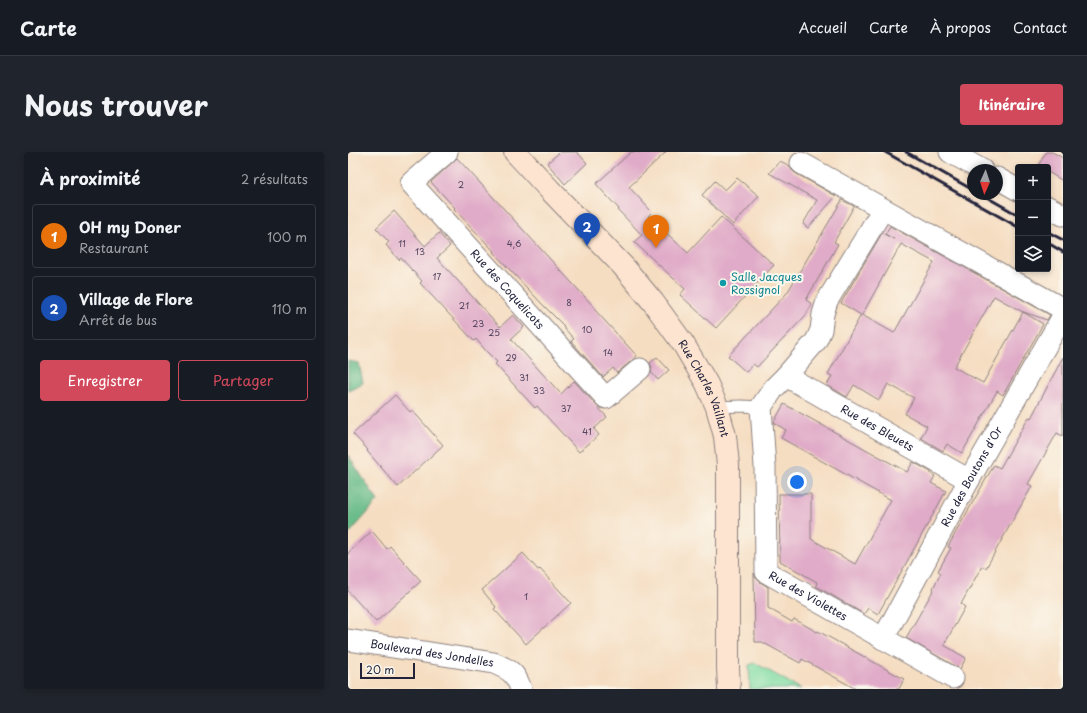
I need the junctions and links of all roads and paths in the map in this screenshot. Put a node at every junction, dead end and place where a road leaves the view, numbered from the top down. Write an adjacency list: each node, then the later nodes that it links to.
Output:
1 (447, 152): 13 (street, Rue des Coquelicots)
2 (516, 152): 15 (main road, Rue Charles Vaillant)
3 (950, 152): 5 (street)
4 (800, 163): 8 (street)
5 (971, 164)
6 (1003, 181): 7 (street)
7 (1015, 188)
8 (883, 209): 11 (street); 14 (street)
9 (1051, 209): 10 (street)
10 (1063, 215)
11 (1063, 309)
12 (1063, 316): 17 (street, Rue des Boutons d'Or)
13 (640, 369)
14 (786, 376): 16 (street); 17 (street, Rue des Bleuets)
15 (717, 407): 16 (lane); 22 (main road, Rue Charles Vaillant)
16 (761, 407): 18 (street, Rue des Violettes)
17 (969, 480): 18 (street, Rue des Boutons d'Or)
18 (883, 639): 20 (street, Rue des Violettes)
19 (348, 640): 21 (street, Boulevard des Jondelles)
20 (953, 678)
21 (517, 681)
22 (730, 689)

